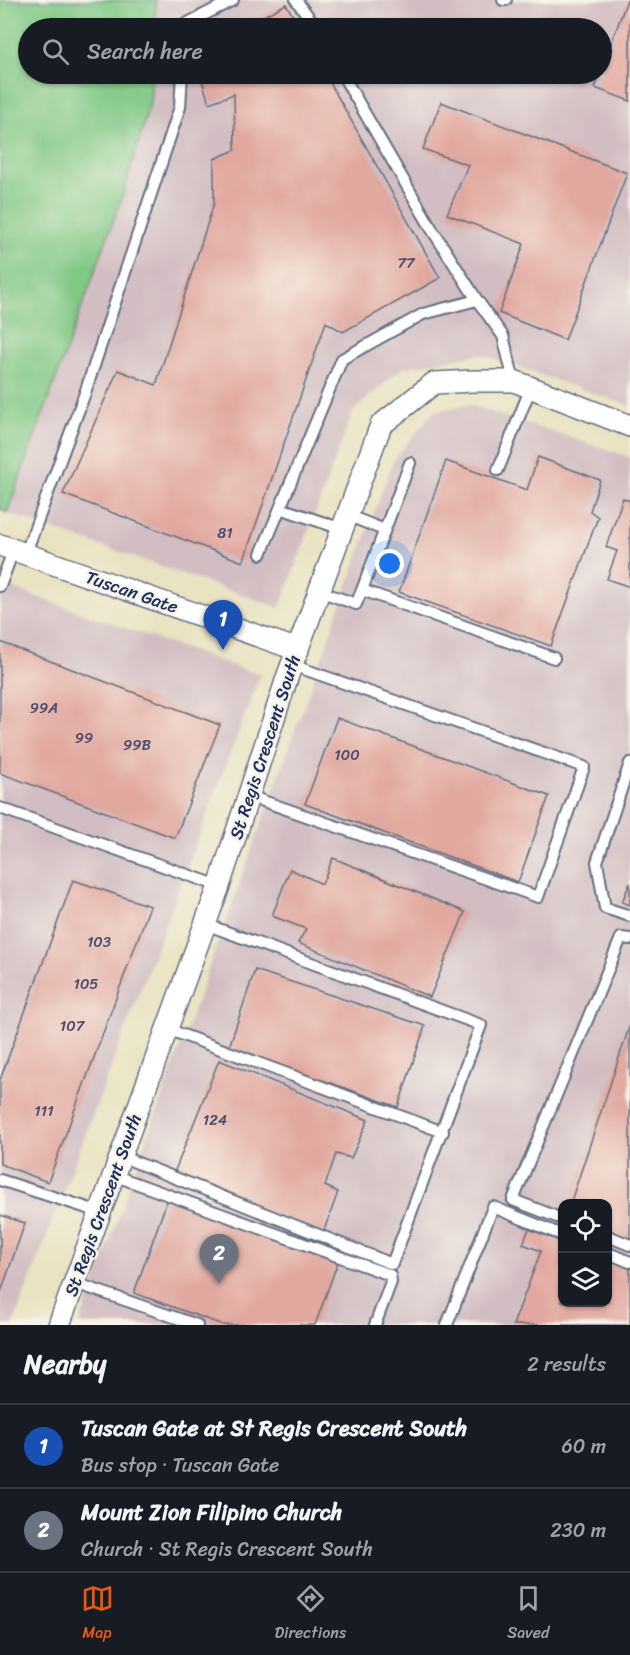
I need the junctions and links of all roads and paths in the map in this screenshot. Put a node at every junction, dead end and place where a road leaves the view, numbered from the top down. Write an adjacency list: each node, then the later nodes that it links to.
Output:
1 (233, 0): 3 (lane)
2 (296, 0): 4 (lane)
3 (198, 18)
4 (310, 18)
5 (181, 84): 15 (lane)
6 (348, 84): 7 (lane)
7 (477, 300): 8 (lane); 12 (lane)
8 (522, 384): 9 (street, St Regis Crescent South); 11 (lane); 13 (street, St Regis Crescent South)
9 (630, 426)
10 (410, 463): 14 (lane)
11 (498, 470)
12 (280, 508): 13 (lane); 16 (lane)
13 (345, 522): 14 (lane); 19 (street, St Regis Crescent South)
14 (384, 530): 18 (lane)
15 (13, 550): 17 (lane); 20 (street, Tuscan Gate)
16 (261, 554)
17 (0, 586)
18 (362, 590): 19 (lane); 21 (lane)
19 (319, 591): 20 (street, St Regis Crescent South)
20 (295, 657): 23 (street, St Regis Crescent South); 23 (lane)
21 (554, 658)
22 (630, 763): 26 (lane)
23 (249, 796): 25 (street, St Regis Crescent South)
24 (0, 808): 25 (lane)
25 (219, 886): 27 (street, St Regis Crescent South)
26 (630, 916)
27 (205, 924): 29 (street, St Regis Crescent South); 30 (lane)
28 (630, 939): 34 (lane)
29 (167, 1029): 30 (lane); 31 (street, St Regis Crescent South)
30 (443, 1132): 31 (lane)
31 (117, 1165): 33 (street, St Regis Crescent South); 43 (lane)
32 (0, 1180): 33 (lane)
33 (100, 1212): 40 (street, St Regis Crescent South)
34 (558, 1217)
35 (558, 1233): 44 (lane)
36 (612, 1238): 37 (lane)
37 (630, 1245)
38 (612, 1255): 39 (lane)
39 (630, 1262)
40 (75, 1283): 41 (street, St Regis Crescent South); 42 (lane)
41 (59, 1325)
42 (197, 1325)
43 (375, 1325)
44 (447, 1325)

